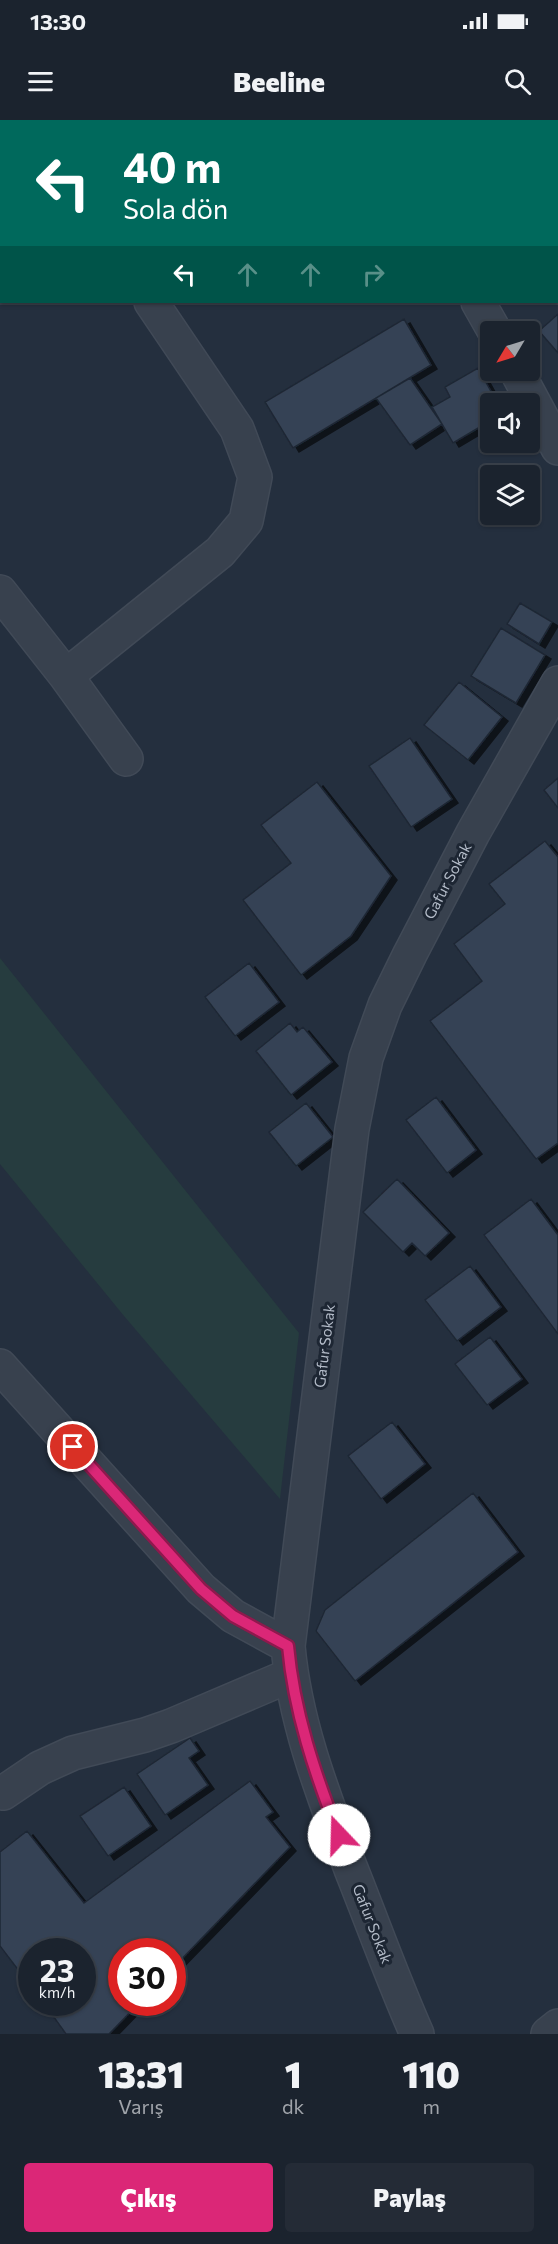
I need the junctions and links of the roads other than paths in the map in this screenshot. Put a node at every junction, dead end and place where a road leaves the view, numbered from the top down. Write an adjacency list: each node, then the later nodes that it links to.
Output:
1 (152, 303): 7 (street)
2 (479, 303): 3 (street)
3 (489, 321)
4 (522, 381): 5 (street)
5 (558, 448)
6 (0, 592): 7 (street)
7 (66, 676): 9 (street)
8 (558, 683): 11 (street, Gafur Sokak)
9 (126, 759)
10 (0, 1366): 11 (street)
11 (290, 1661): 12 (street); 14 (street, Gafur Sokak)
12 (3, 1793)
13 (558, 2026): 15 (street)
14 (417, 2034)
15 (548, 2034)

